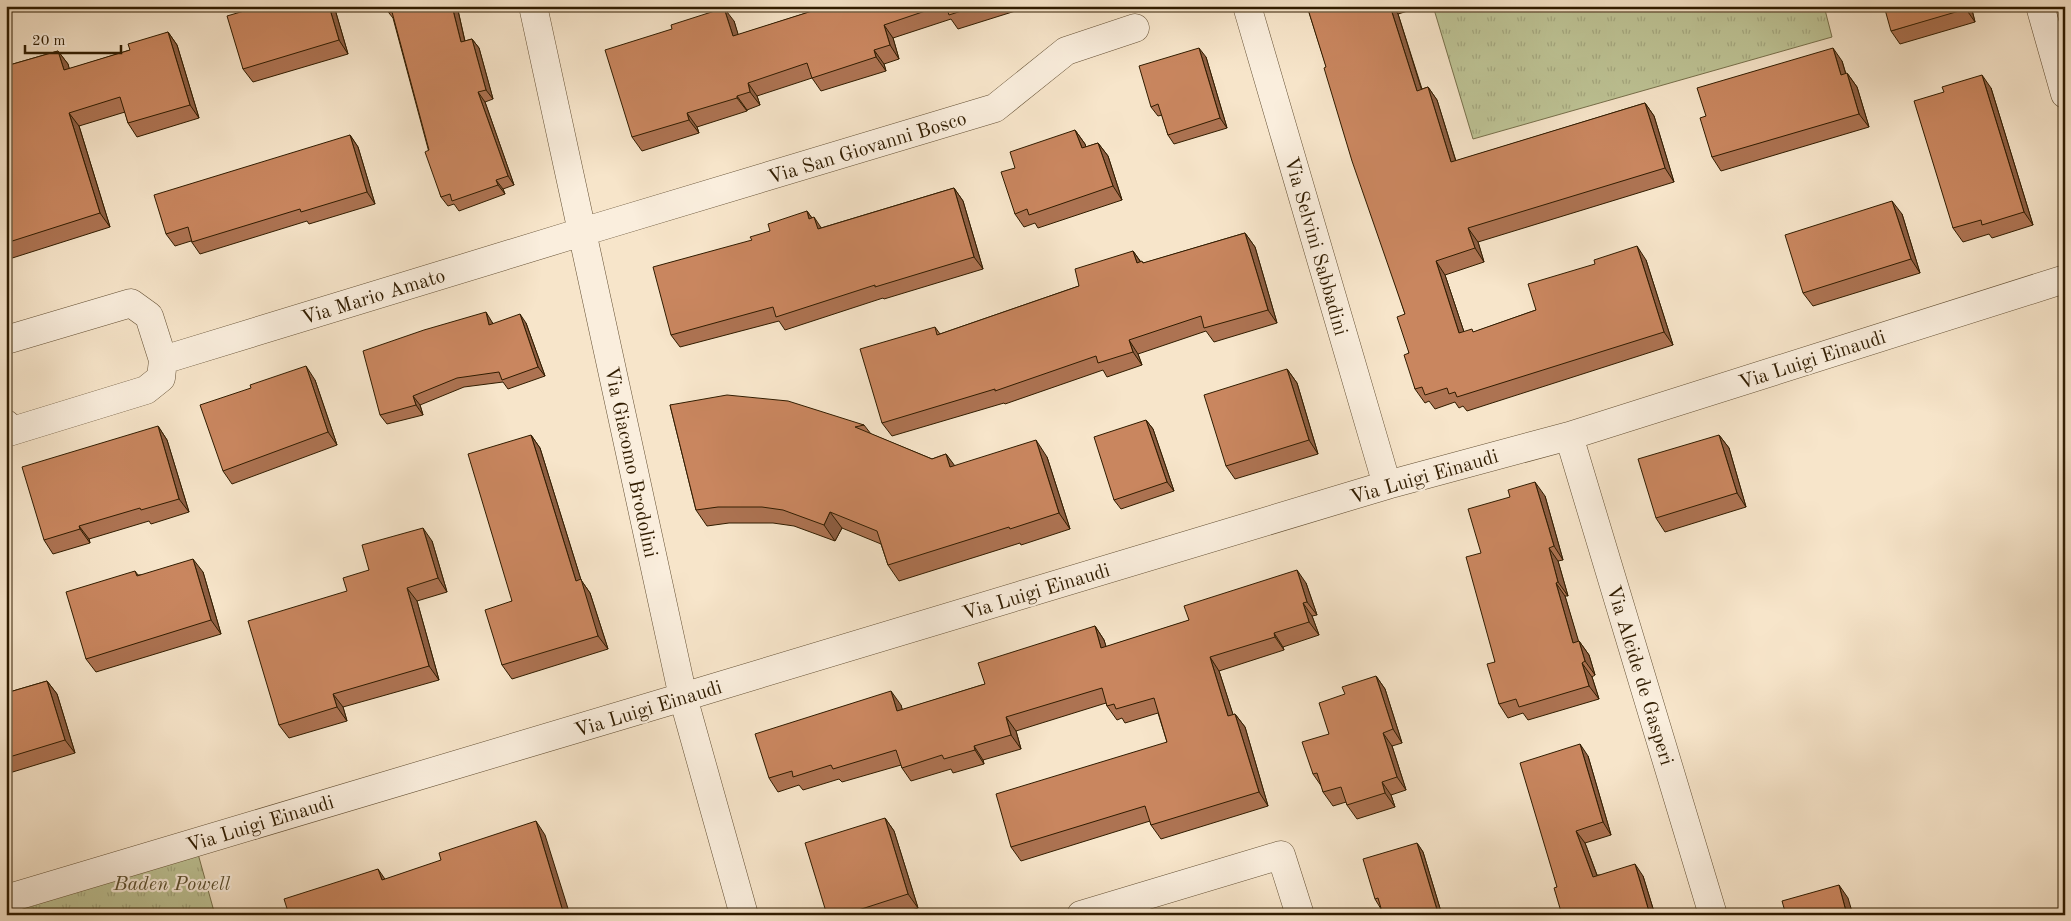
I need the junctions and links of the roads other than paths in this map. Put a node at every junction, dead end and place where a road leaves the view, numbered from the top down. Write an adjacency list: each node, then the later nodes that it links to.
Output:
1 (533, 6): 6 (street, Via Giacomo Brodolini)
2 (1247, 6): 12 (street, Via Selvini Sabbadini)
3 (2040, 6): 5 (street)
4 (1135, 28): 6 (street, Via San Giovanni Bosco)
5 (2065, 94)
6 (582, 232): 9 (street, Via Mario Amato); 13 (street, Via Giacomo Brodolini)
7 (2065, 279): 11 (street, Via Luigi Einaudi)
8 (6, 340): 9 (street)
9 (164, 360): 10 (street)
10 (6, 424)
11 (1570, 436): 12 (street, Via Luigi Einaudi); 18 (street, Via Alcide de Gasperi)
12 (1387, 485): 13 (street, Via Luigi Einaudi)
13 (683, 698): 14 (street, Via Luigi Einaudi); 15 (street, Via Giacomo Brodolini)
14 (6, 898)
15 (744, 915)
16 (1081, 915): 17 (street)
17 (1300, 915)
18 (1713, 915)

